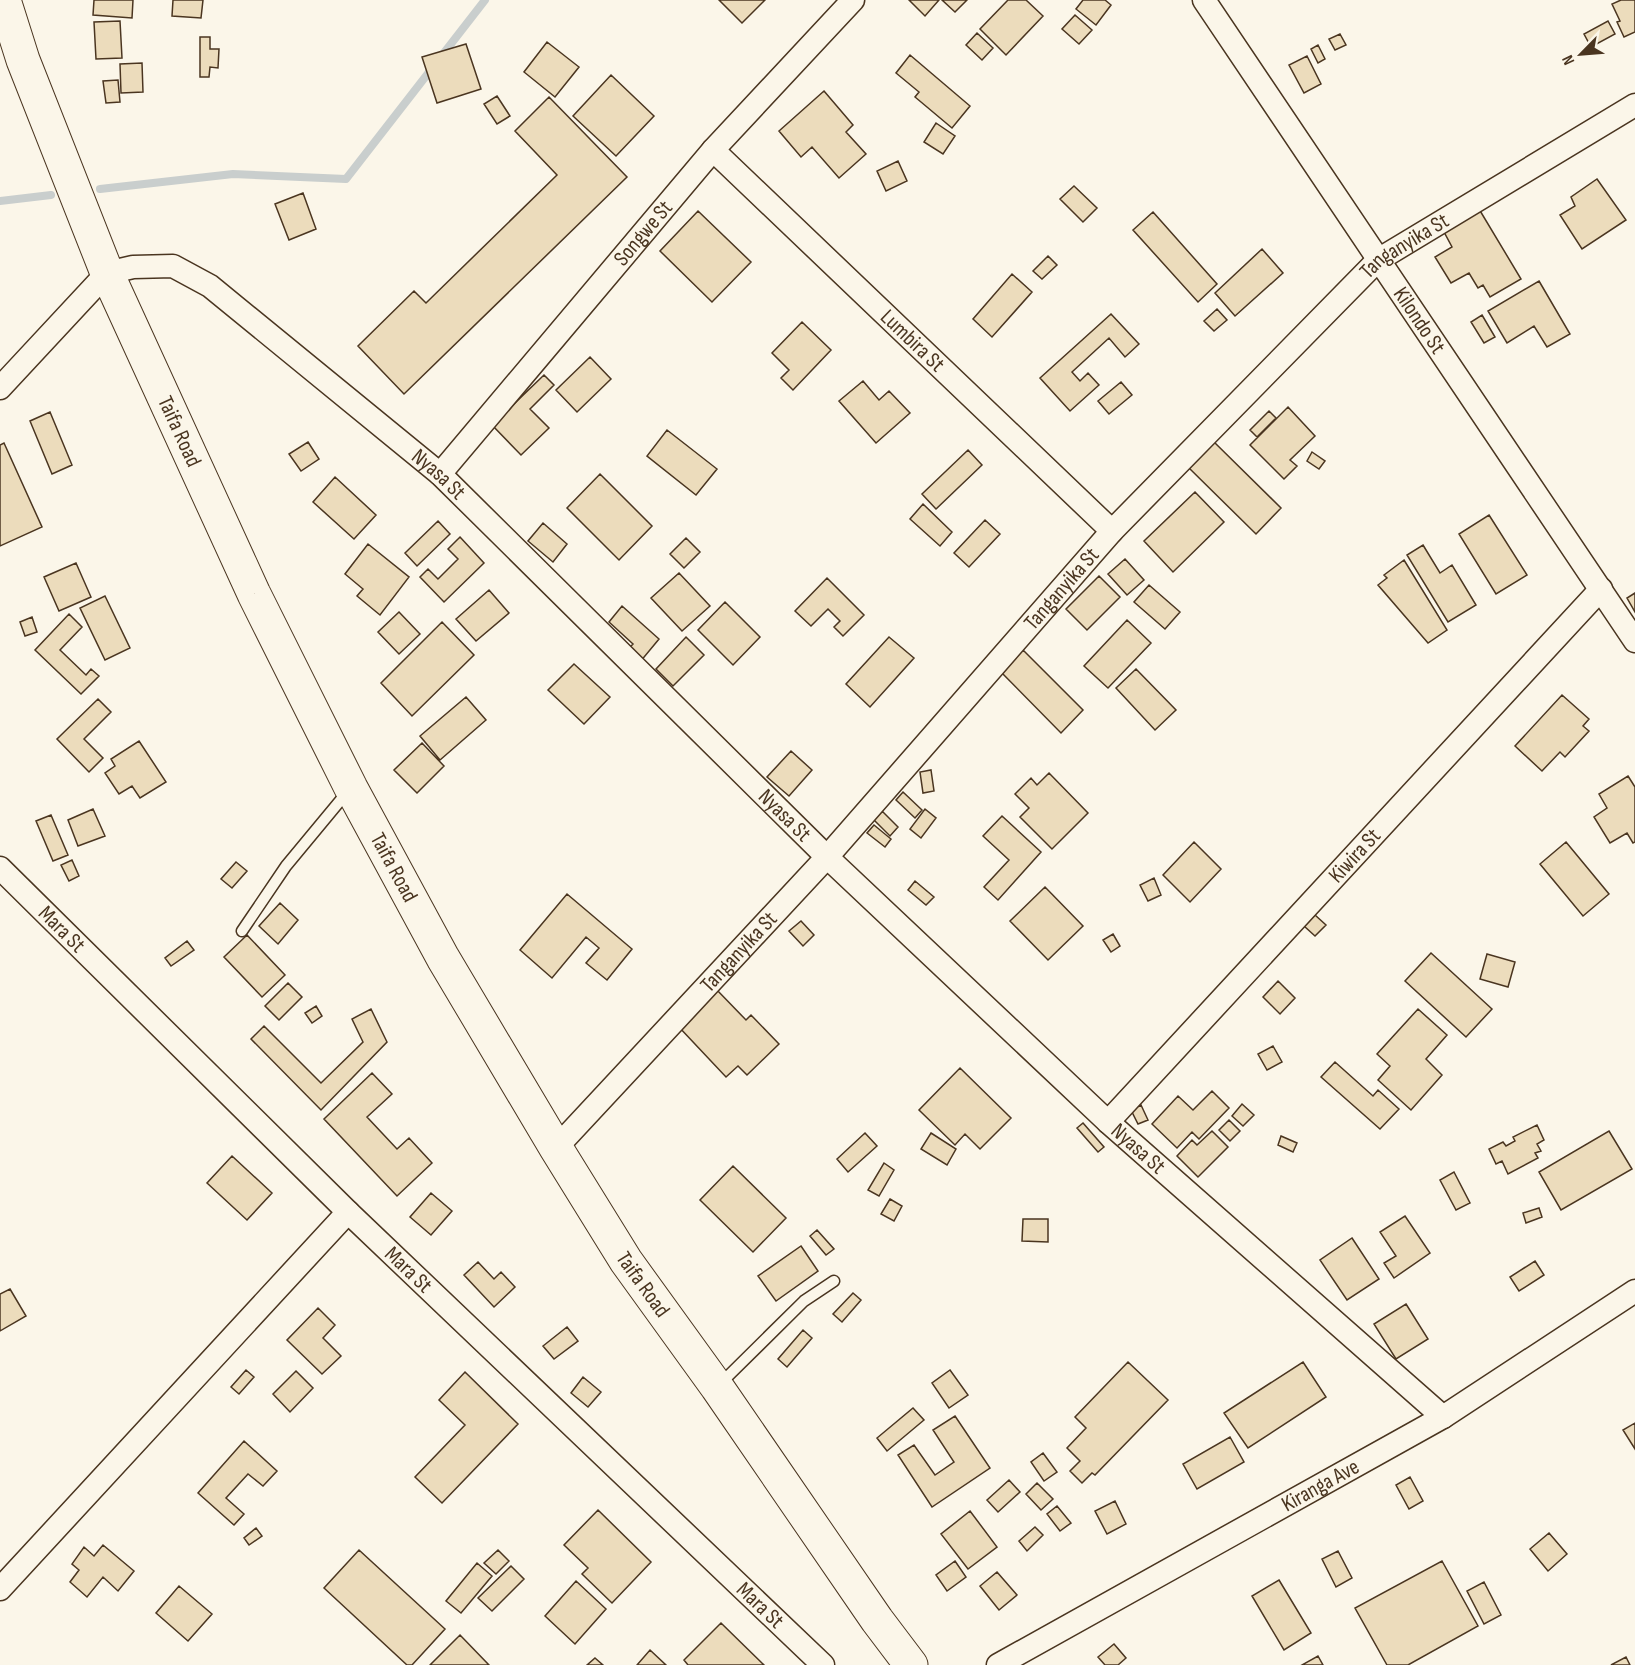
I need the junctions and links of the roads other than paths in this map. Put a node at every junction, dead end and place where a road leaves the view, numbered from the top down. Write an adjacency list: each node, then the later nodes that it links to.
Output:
1 (4, 0): 7 (highway, Taifa Road)
2 (853, 0): 5 (street, Songwe St)
3 (1204, 0): 6 (street, Kilondo St)
4 (1635, 105): 6 (street, Tanganyika St)
5 (713, 150): 9 (street, Songwe St); 10 (street, Lumbira St)
6 (1378, 260): 10 (street, Tanganyika St); 11 (street, Kilondo St)
7 (107, 273): 8 (street); 9 (street, Nyasa St); 13 (highway, Taifa Road)
8 (0, 388)
9 (441, 474): 14 (street, Nyasa St)
10 (1112, 531): 14 (street, Tanganyika St)
11 (1600, 589): 12 (street, Kilondo St); 17 (street, Kiwira St)
12 (1635, 641)
13 (351, 788): 16 (lane); 18 (highway, Taifa Road)
14 (827, 857): 17 (street, Nyasa St); 18 (street, Tanganyika St)
15 (0, 868): 19 (street, Mara St)
16 (242, 931)
17 (1108, 1122): 23 (street, Nyasa St)
18 (556, 1148): 22 (highway, Taifa Road)
19 (348, 1212): 24 (street); 25 (street, Mara St)
20 (834, 1281): 22 (lane)
21 (1635, 1291): 23 (street, Kiranga Ave)
22 (717, 1387): 26 (highway, Taifa Road)
23 (1443, 1417): 27 (street, Kiranga Ave)
24 (0, 1589)
25 (823, 1665)
26 (911, 1665)
27 (998, 1665)

